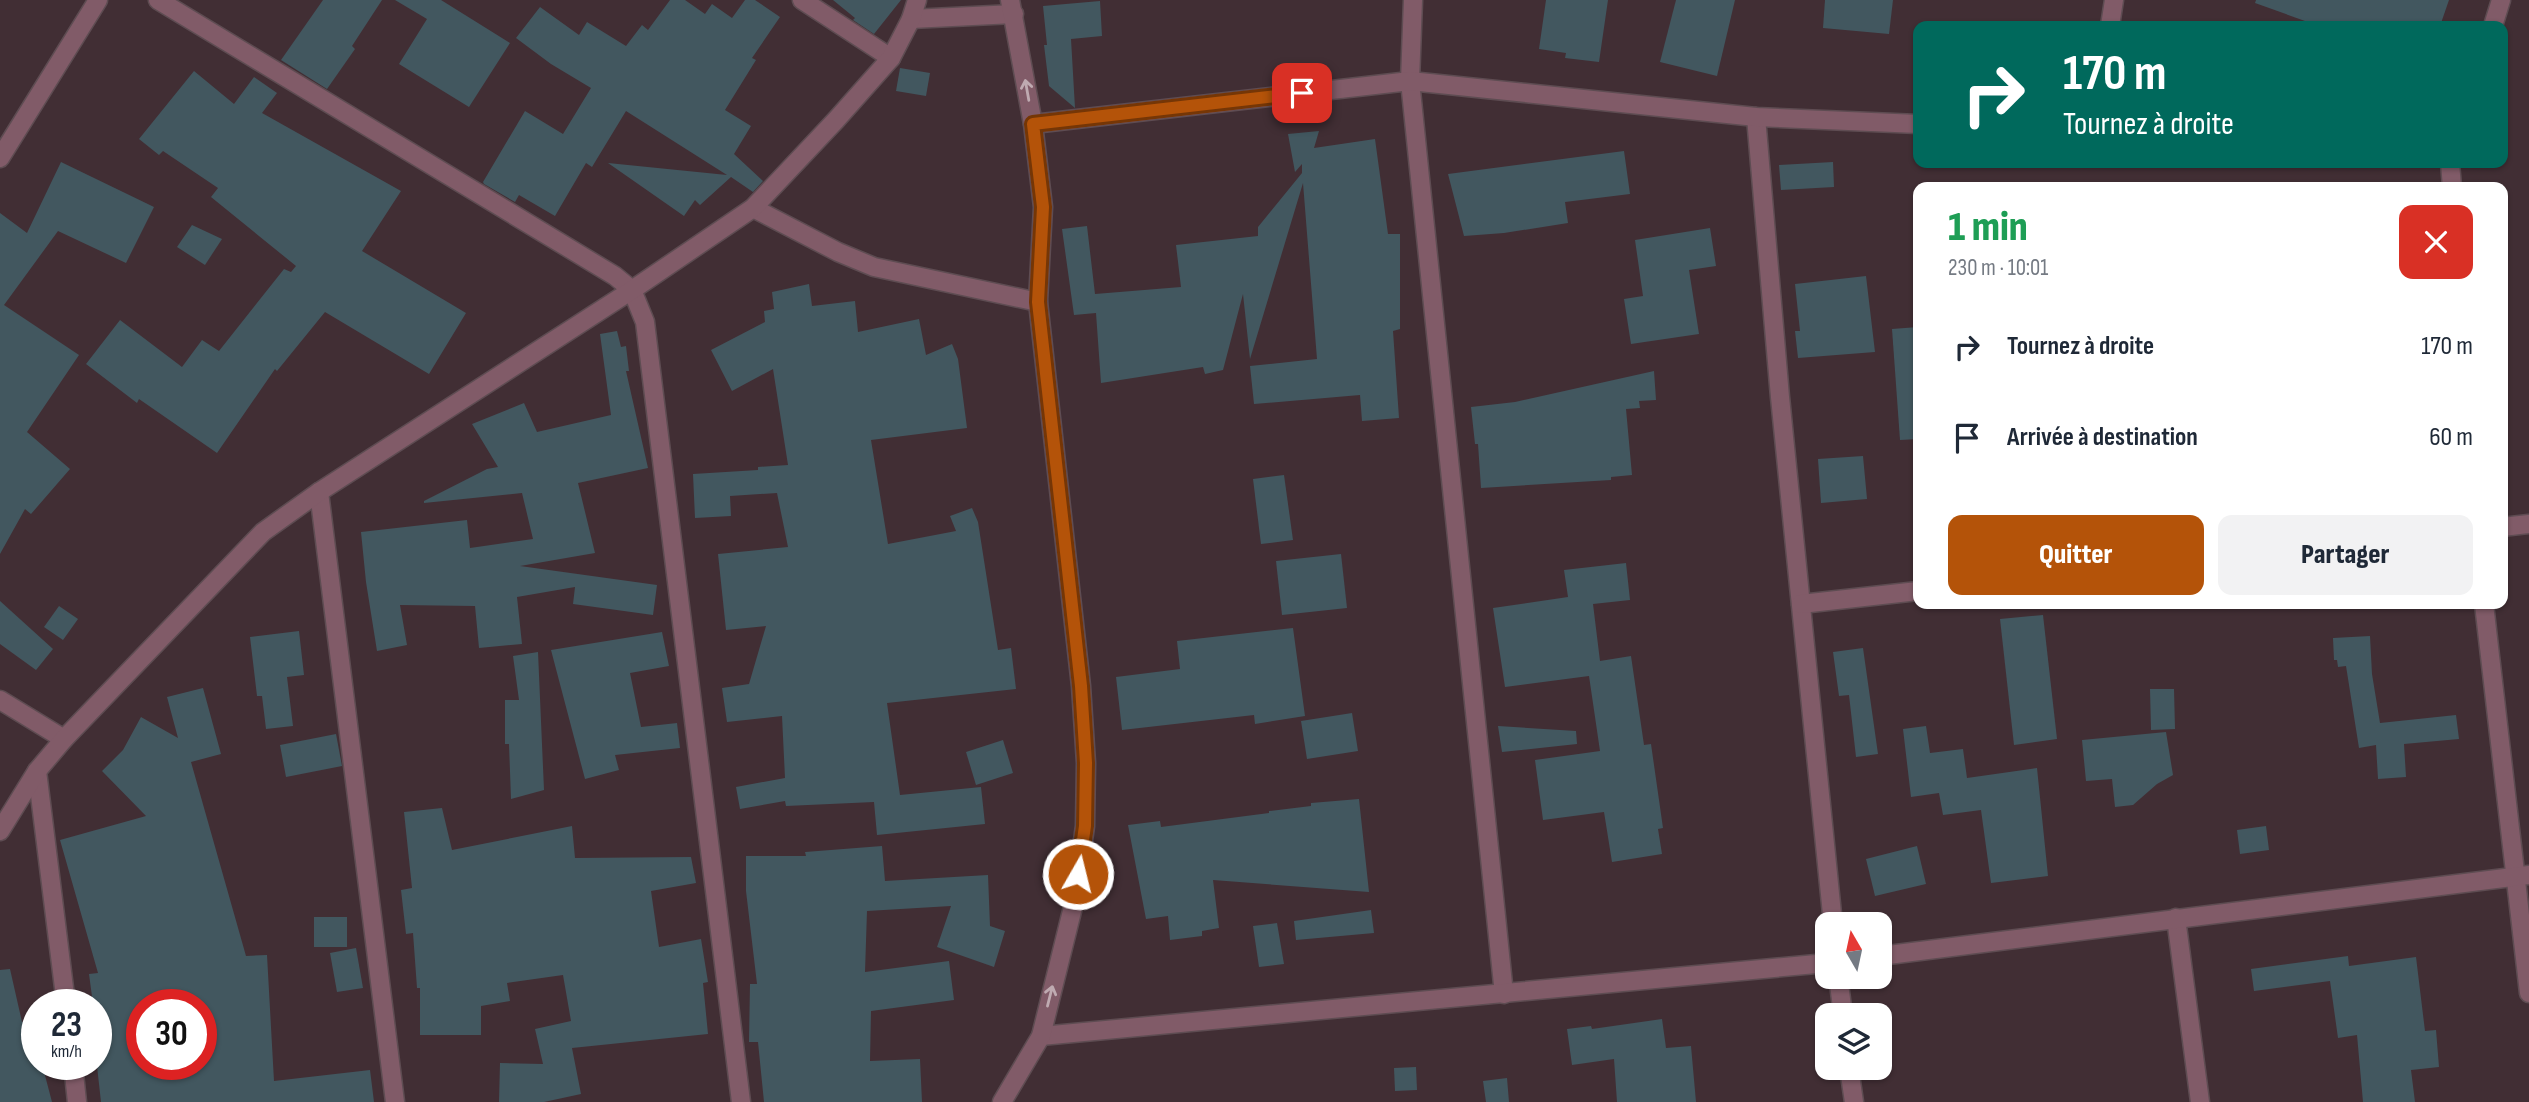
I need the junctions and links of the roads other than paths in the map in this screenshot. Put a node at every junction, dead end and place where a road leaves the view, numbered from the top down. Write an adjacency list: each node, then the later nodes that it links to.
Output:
1 (97, 0): 17 (street)
2 (159, 0): 19 (street)
3 (802, 0): 12 (street)
4 (917, 0): 9 (street)
5 (1413, 0): 13 (street)
6 (2114, 0): 10 (street)
7 (2501, 0): 11 (street)
8 (1012, 7): 9 (street); 15 (street, one-way to 8)
9 (911, 19): 12 (street)
10 (2111, 21)
11 (2495, 21)
12 (891, 58): 18 (street)
13 (1410, 81): 14 (street); 15 (street); 38 (street)
14 (1756, 117): 16 (street); 25 (street)
15 (1033, 124): 20 (street)
16 (1913, 124)
17 (0, 158)
18 (753, 208): 19 (street); 20 (street)
19 (632, 290): 21 (street); 44 (street)
20 (1038, 302): 39 (street, one-way to 20)
21 (319, 492): 28 (street); 43 (street)
22 (2529, 524): 23 (street)
23 (2508, 526)
24 (1913, 592): 25 (street)
25 (1801, 604): 32 (street)
26 (2485, 609): 31 (street)
27 (0, 700): 28 (street)
28 (64, 739): 29 (street)
29 (37, 771): 30 (street); 36 (street)
30 (0, 831)
31 (2522, 875): 33 (street); 37 (street)
32 (1832, 912)
33 (2176, 918): 34 (street); 47 (street)
34 (1892, 954)
35 (1815, 964): 38 (street)
36 (64, 989)
37 (2529, 993)
38 (1504, 994): 39 (street)
39 (1041, 1036): 45 (street)
40 (75, 1080): 42 (street)
41 (1851, 1080): 46 (street)
42 (77, 1102)
43 (395, 1102)
44 (741, 1102)
45 (1002, 1102)
46 (1854, 1102)
47 (2200, 1102)

